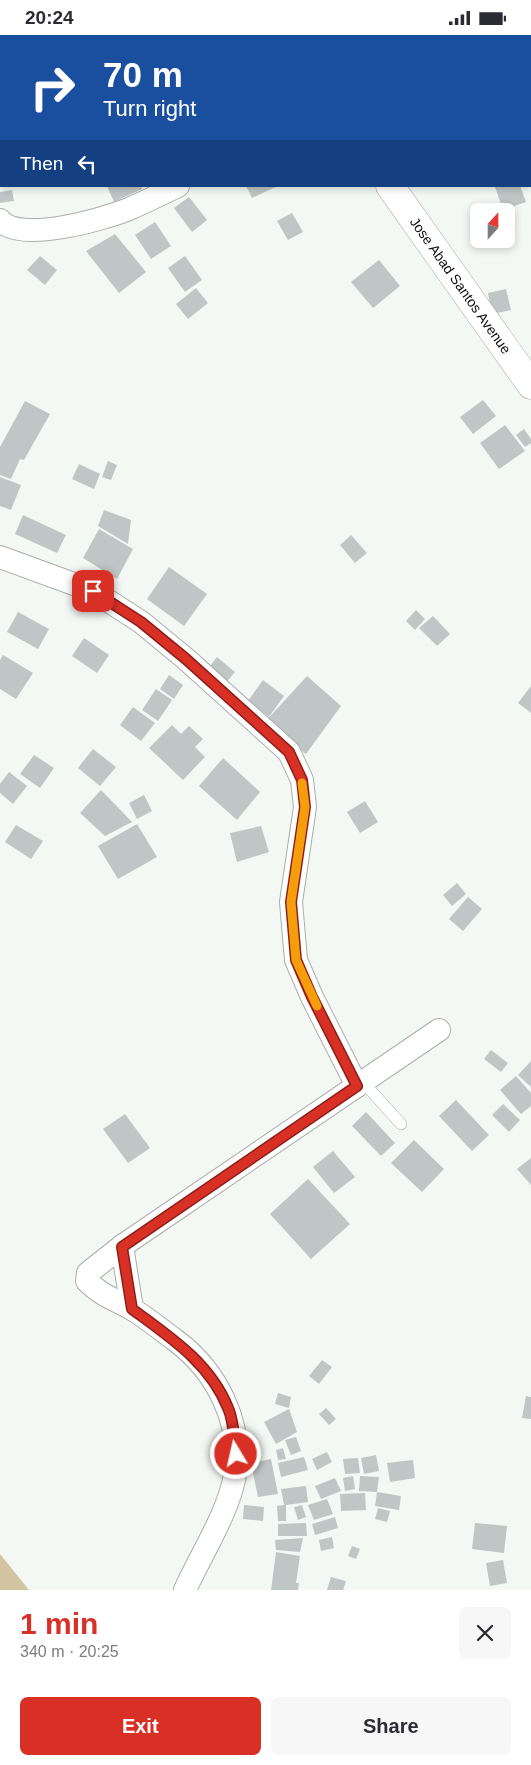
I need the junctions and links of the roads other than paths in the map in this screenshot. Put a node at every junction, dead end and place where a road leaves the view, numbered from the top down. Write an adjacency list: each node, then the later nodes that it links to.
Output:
1 (176, 187): 3 (street)
2 (391, 187): 4 (highway, Jose Abad Santos Avenue)
3 (0, 221)
4 (531, 385)
5 (0, 557): 7 (street)
6 (439, 1030): 7 (street)
7 (360, 1084): 8 (lane); 9 (street)
8 (401, 1124)
9 (122, 1247): 10 (street); 10 (street)
10 (132, 1309): 11 (street)
11 (185, 1590)

